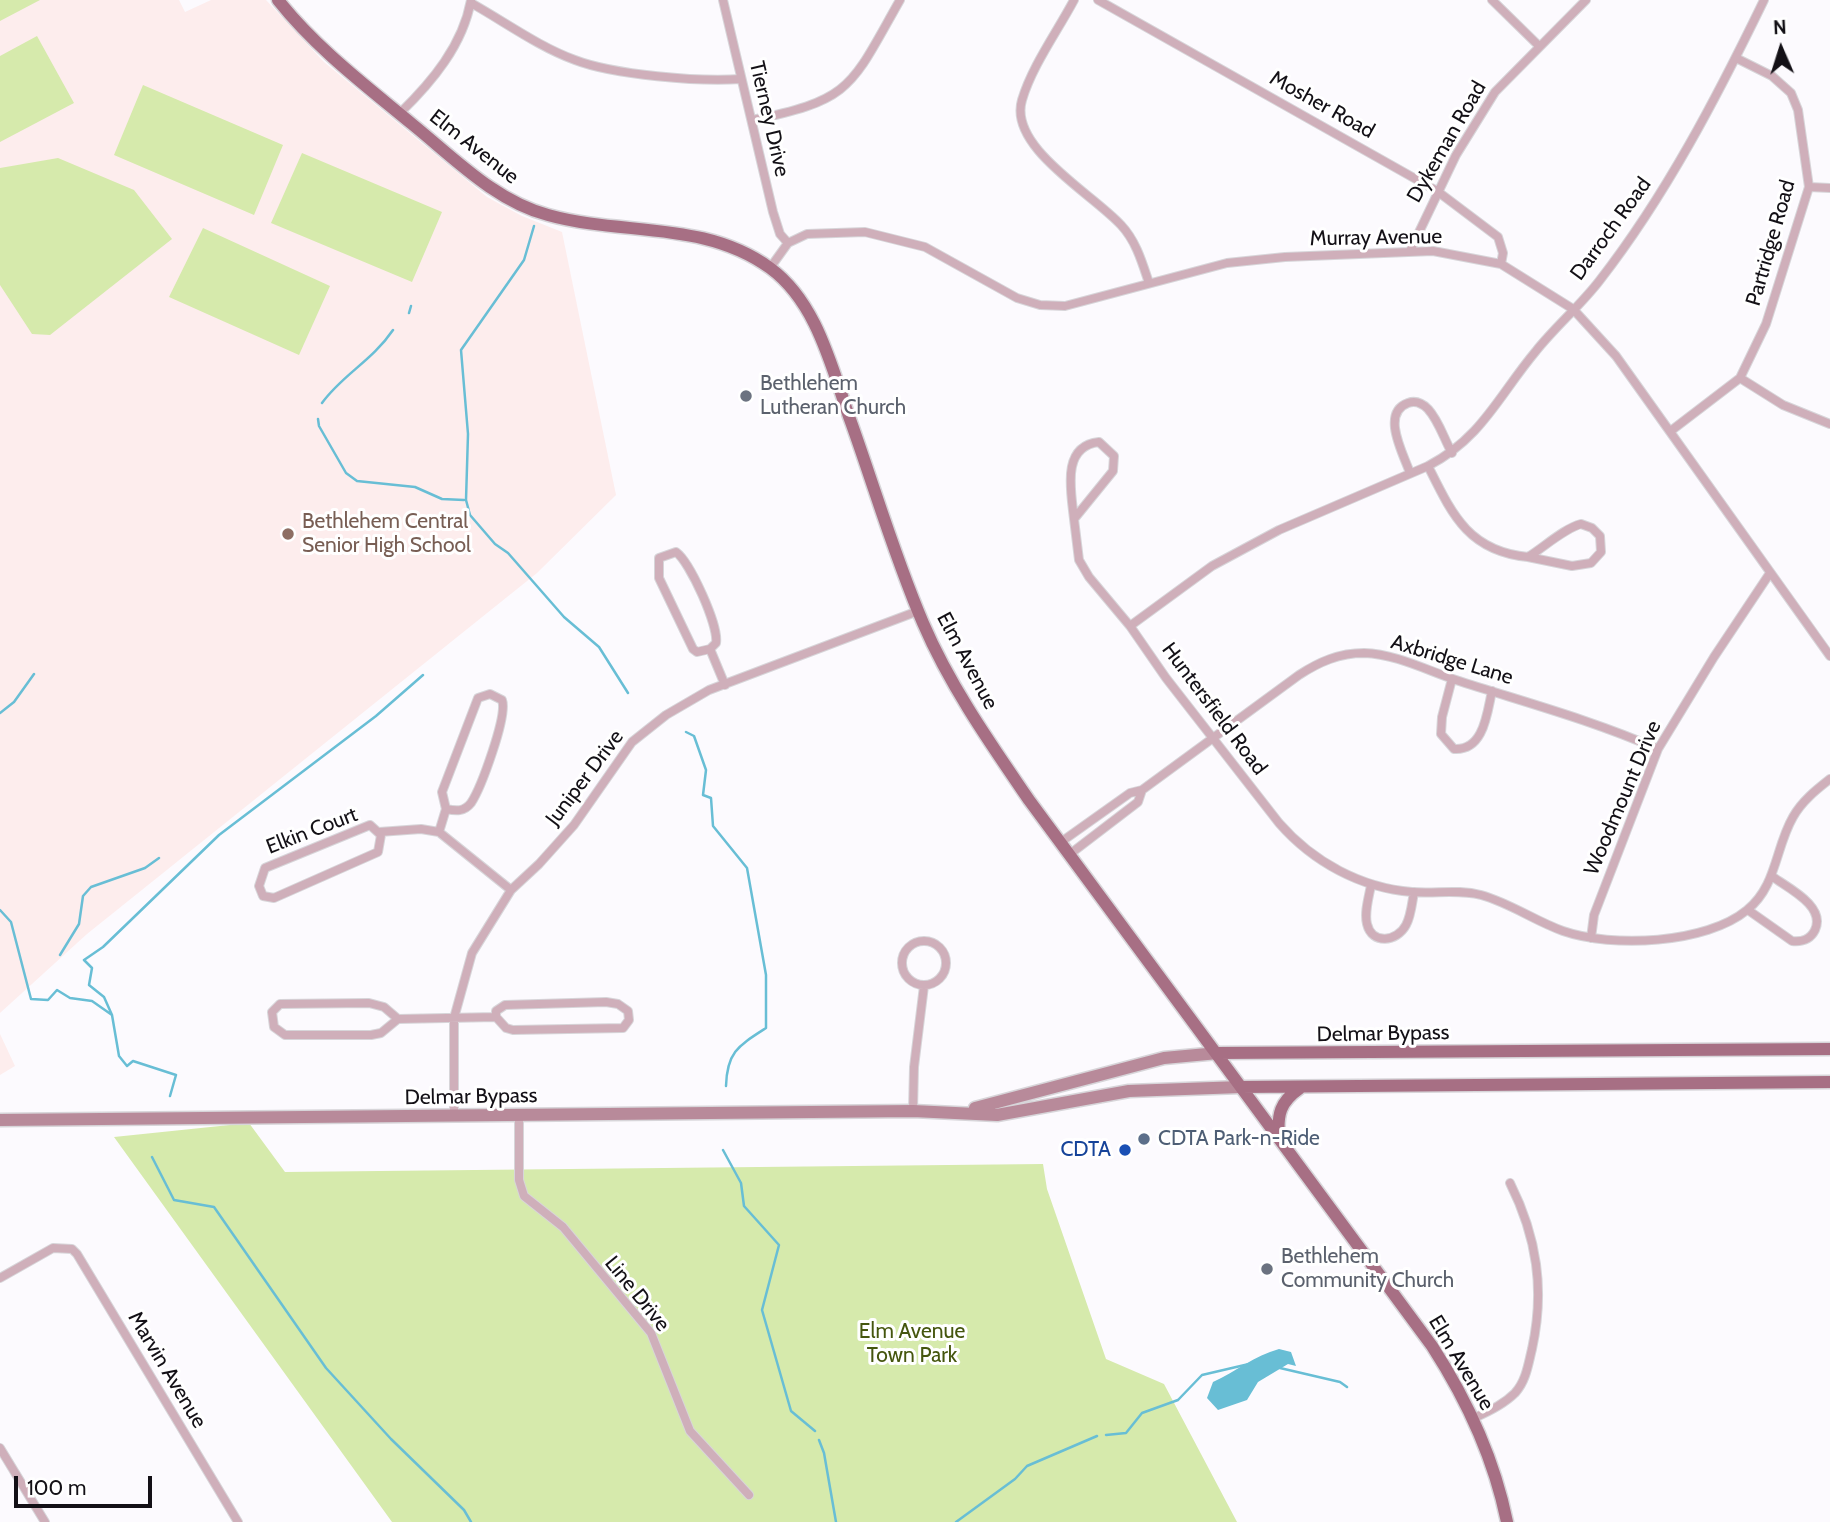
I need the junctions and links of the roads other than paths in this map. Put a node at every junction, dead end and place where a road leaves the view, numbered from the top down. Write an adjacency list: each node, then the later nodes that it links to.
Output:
1 (278, 0): 13 (main road, Elm Avenue)
2 (723, 0): 12 (street, Tierney Drive)
3 (900, 0): 14 (street)
4 (1074, 0): 22 (street)
5 (1098, 0): 17 (street, Mosher Road)
6 (1492, 0): 10 (street)
7 (1586, 0): 10 (street, Dykeman Road)
8 (1764, 0): 11 (street, Darroch Road)
9 (471, 1): 12 (street); 13 (street)
10 (1538, 45): 17 (street, Dykeman Road)
11 (1736, 58): 15 (street, Partridge Road); 23 (street, Darroch Road)
12 (741, 79): 14 (street, Tierney Drive)
13 (400, 113): 21 (main road, Elm Avenue)
14 (752, 120): 18 (street, Tierney Drive)
15 (1809, 187): 16 (street); 24 (street, Partridge Road)
16 (1830, 188)
17 (1437, 191): 19 (street, Dykeman Road); 20 (street, Mosher Road)
18 (788, 243): 21 (street); 22 (street, Murray Avenue)
19 (1410, 251): 20 (street, Murray Avenue); 22 (street, Murray Avenue)
20 (1501, 264): 23 (street, Murray Avenue)
21 (770, 268): 33 (main road, Elm Avenue)
22 (1149, 283)
23 (1573, 309): 26 (street, Murray Avenue); 27 (street, Darroch Road)
24 (1740, 378): 25 (street); 26 (street, Partridge Road)
25 (1830, 424)
26 (1672, 430): 32 (street, Murray Avenue)
27 (1452, 453): 28 (street, Darroch Road); 29 (street)
28 (1428, 466): 29 (street, Darroch Road); 31 (street)
29 (1410, 473): 34 (street, Darroch Road)
30 (1074, 519): 30 (street, Huntersfield Road); 34 (street, Huntersfield Road)
31 (1528, 557): 31 (street)
32 (1770, 573): 36 (street, Murray Avenue); 43 (street, Woodmount Drive)
33 (918, 611): 40 (street, Juniper Drive); 51 (main road, Elm Avenue)
34 (1130, 626): 42 (street, Huntersfield Road)
35 (1830, 636): 36 (street)
36 (1821, 643): 38 (street, Murray Avenue)
37 (710, 649): 37 (street); 40 (street)
38 (1830, 656)
39 (1452, 679): 41 (street, Axbridge Lane); 41 (street); 42 (street, Axbridge Lane)
40 (725, 685): 55 (street, Juniper Drive)
41 (1492, 691): 43 (street, Axbridge Lane)
42 (1213, 737): 45 (street, Axbridge Lane); 54 (street, Huntersfield Road)
43 (1658, 749): 58 (street, Woodmount Drive)
44 (1830, 779): 53 (street, Huntersfield Road)
45 (1142, 790): 47 (street, Axbridge Lane); 48 (street, Axbridge Lane)
46 (446, 809): 46 (street); 50 (street)
47 (1102, 813): 48 (street); 51 (street, Axbridge Lane)
48 (1110, 824): 52 (street, Axbridge Lane)
49 (379, 832): 49 (street, Elkin Court); 50 (street, Elkin Court)
50 (439, 832): 55 (street)
51 (1061, 842): 52 (main road, Elm Avenue)
52 (1070, 854): 64 (main road, Elm Avenue)
53 (1773, 877): 57 (street, Huntersfield Road); 57 (street)
54 (1371, 884): 56 (street, Huntersfield Road); 56 (street)
55 (511, 890): 61 (street, Juniper Drive)
56 (1414, 892): 58 (street, Huntersfield Road)
57 (1748, 910): 58 (street, Huntersfield Road)
58 (1591, 937)
59 (924, 986): 59 (street); 70 (street)
60 (496, 1017): 60 (street); 61 (street)
61 (454, 1018): 62 (street); 73 (street, Juniper Drive)
62 (398, 1019): 62 (street)
63 (1830, 1049): 64 (main road, Delmar Bypass)
64 (1218, 1053): 66 (street, Delmar Bypass); 67 (main road, Elm Avenue)
65 (1830, 1082): 68 (main road, Delmar Bypass)
66 (1065, 1084): 69 (street); 71 (street, Delmar Bypass)
67 (1241, 1087): 68 (main road, Delmar Bypass); 69 (street, Delmar Bypass); 75 (main road, Elm Avenue)
68 (1301, 1087): 75 (main road)
69 (1066, 1102): 71 (street, Delmar Bypass)
70 (913, 1111): 71 (street, Delmar Bypass); 72 (street, Delmar Bypass)
71 (943, 1111)
72 (519, 1115): 73 (street, Delmar Bypass); 80 (street, Line Drive)
73 (454, 1116): 74 (street, Delmar Bypass)
74 (0, 1120)
75 (1279, 1138): 78 (main road, Elm Avenue)
76 (1510, 1183): 78 (street)
77 (0, 1278): 82 (street, Marvin Avenue)
78 (1474, 1418): 83 (main road, Elm Avenue)
79 (0, 1448): 81 (street)
80 (749, 1495)
81 (45, 1522)
82 (238, 1522)
83 (1507, 1522)

